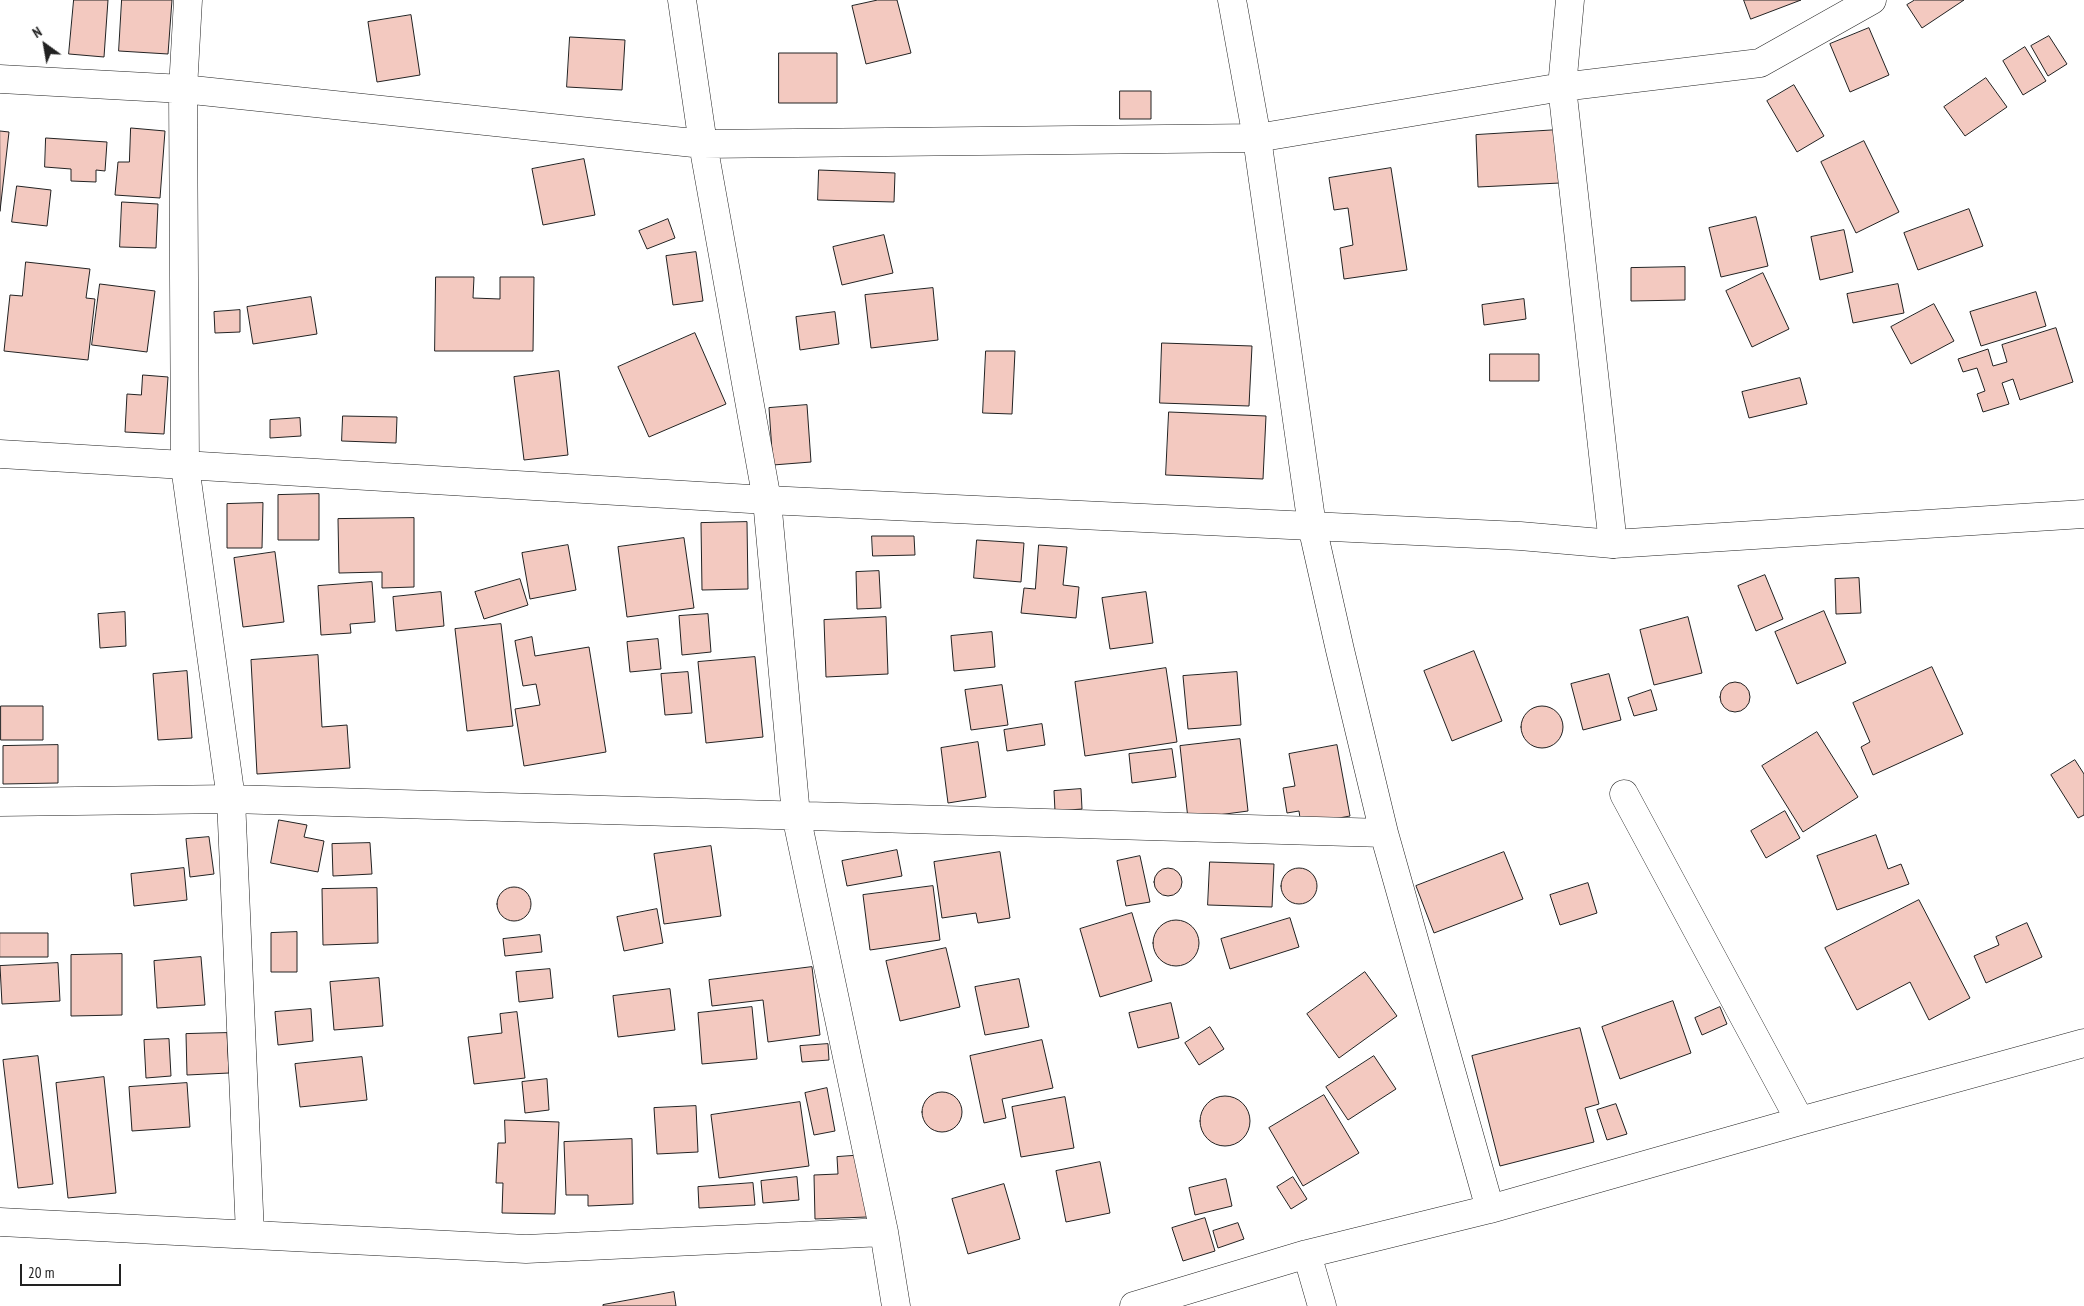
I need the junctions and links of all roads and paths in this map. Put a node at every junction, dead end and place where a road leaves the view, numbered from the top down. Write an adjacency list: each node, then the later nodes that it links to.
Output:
1 (188, 0): 8 (street)
2 (682, 0): 10 (street)
3 (1232, 0): 9 (street)
4 (1570, 0): 7 (street)
5 (1872, 0): 7 (street)
6 (0, 80): 8 (street)
7 (1562, 87): 9 (street); 16 (street)
8 (183, 89): 10 (street); 12 (street)
9 (1257, 138): 10 (street); 15 (street)
10 (703, 144): 13 (street)
11 (0, 454): 12 (street)
12 (185, 466): 13 (street); 18 (street)
13 (767, 500): 15 (street); 20 (street)
14 (2084, 514): 16 (street)
15 (1312, 526): 16 (street); 21 (street)
16 (1613, 544)
17 (1624, 794): 23 (street)
18 (231, 799): 19 (street); 20 (street); 27 (street)
19 (0, 802)
20 (796, 815): 21 (street); 26 (street)
21 (1384, 833): 24 (street)
22 (2084, 1042): 23 (street)
23 (1800, 1120): 24 (street)
24 (1490, 1209): 28 (street)
25 (0, 1222): 27 (street)
26 (884, 1232): 27 (street); 29 (street)
27 (250, 1234)
28 (1307, 1254): 30 (street); 31 (street)
29 (896, 1306)
30 (1134, 1306)
31 (1322, 1306)

